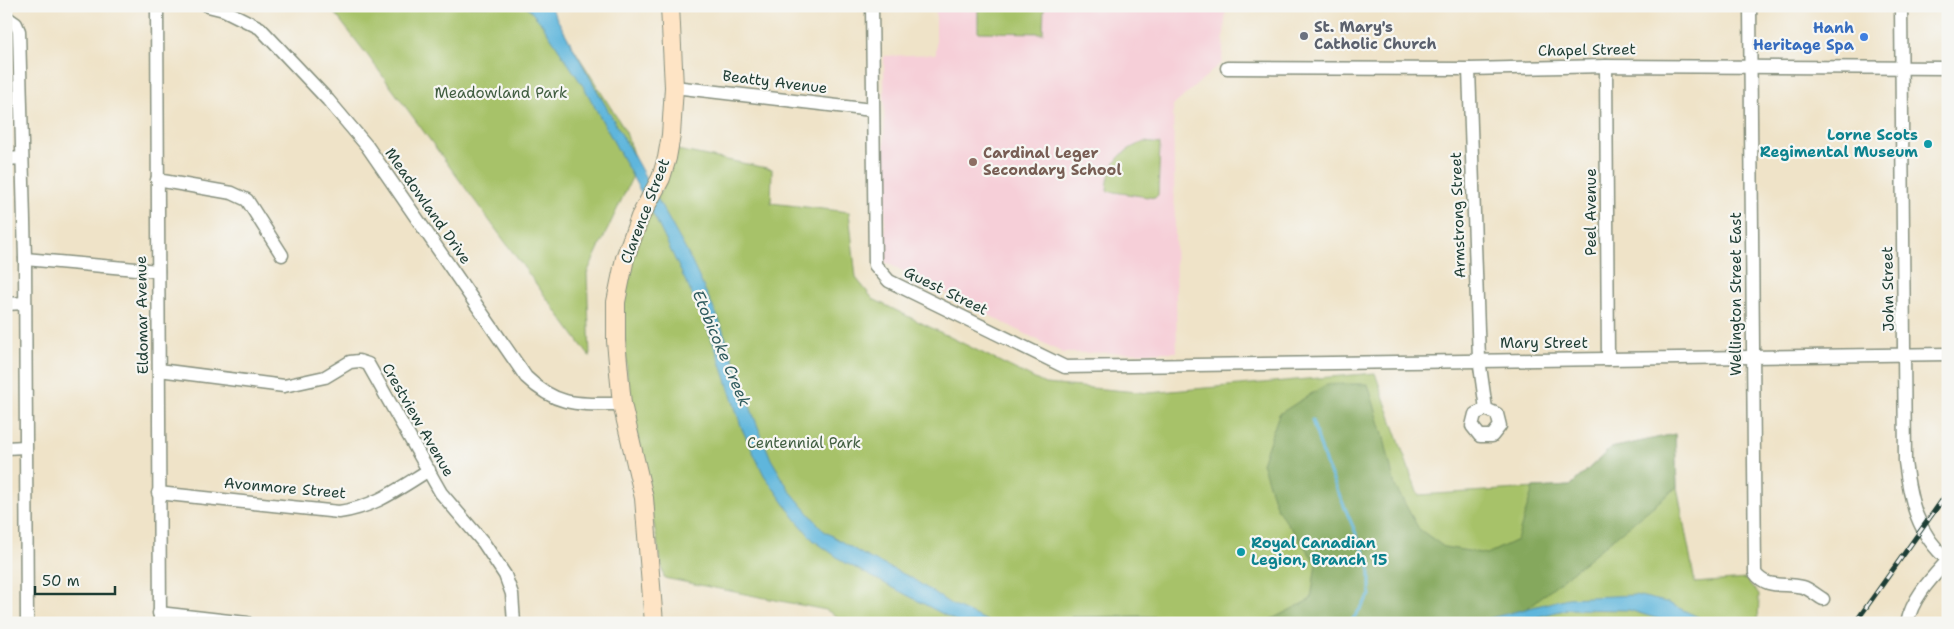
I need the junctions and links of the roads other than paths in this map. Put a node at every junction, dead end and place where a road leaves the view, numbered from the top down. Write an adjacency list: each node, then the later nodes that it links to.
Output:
1 (157, 6): 18 (street, Eldomar Avenue)
2 (208, 6): 31 (street, Meadowland Drive)
3 (670, 6): 14 (street, Clarence Street)
4 (872, 6): 15 (street, Guest Street)
5 (1750, 6): 9 (street, Wellington Street East)
6 (1901, 6): 11 (street, John Street)
7 (6, 18): 16 (street)
8 (1606, 66): 9 (street, Chapel Street); 13 (street, Chapel Street); 26 (street, Peel Avenue)
9 (1751, 66): 11 (street, Chapel Street); 27 (street, Wellington Street East)
10 (1227, 68): 13 (street, Chapel Street)
11 (1901, 68): 12 (street, Chapel Street); 25 (street, John Street)
12 (1948, 68)
13 (1469, 69): 28 (street, Armstrong Street)
14 (674, 87): 15 (street, Beatty Avenue); 31 (street, Clarence Street)
15 (872, 110): 29 (street, Guest Street)
16 (22, 158): 17 (street); 20 (street)
17 (6, 159)
18 (157, 180): 19 (street); 21 (street, Eldomar Avenue)
19 (282, 255)
20 (25, 259): 21 (street); 22 (street)
21 (158, 271): 30 (street, Eldomar Avenue)
22 (25, 303): 23 (street); 33 (street)
23 (6, 304)
24 (1948, 354): 25 (street, Mary Street)
25 (1905, 355): 27 (street, Mary Street); 37 (street, John Street)
26 (1608, 358): 27 (street, Mary Street); 28 (street, Mary Street)
27 (1752, 358): 38 (street, Wellington Street East)
28 (1479, 360): 29 (street, Mary Street); 32 (street, Armstrong Street)
29 (1142, 365)
30 (159, 370): 35 (street, Crestview Avenue); 36 (street, Eldomar Avenue)
31 (622, 404): 43 (street, Clarence Street)
32 (1486, 409)
33 (25, 447): 34 (street); 40 (street)
34 (6, 448)
35 (429, 470): 36 (street, Avonmore Street); 42 (street, Crestview Avenue)
36 (158, 493): 39 (street, Eldomar Avenue)
37 (1948, 560): 44 (street, John Street)
38 (1824, 600)
39 (159, 618): 41 (street)
40 (27, 623)
41 (247, 623)
42 (514, 623)
43 (654, 623)
44 (1907, 623)

